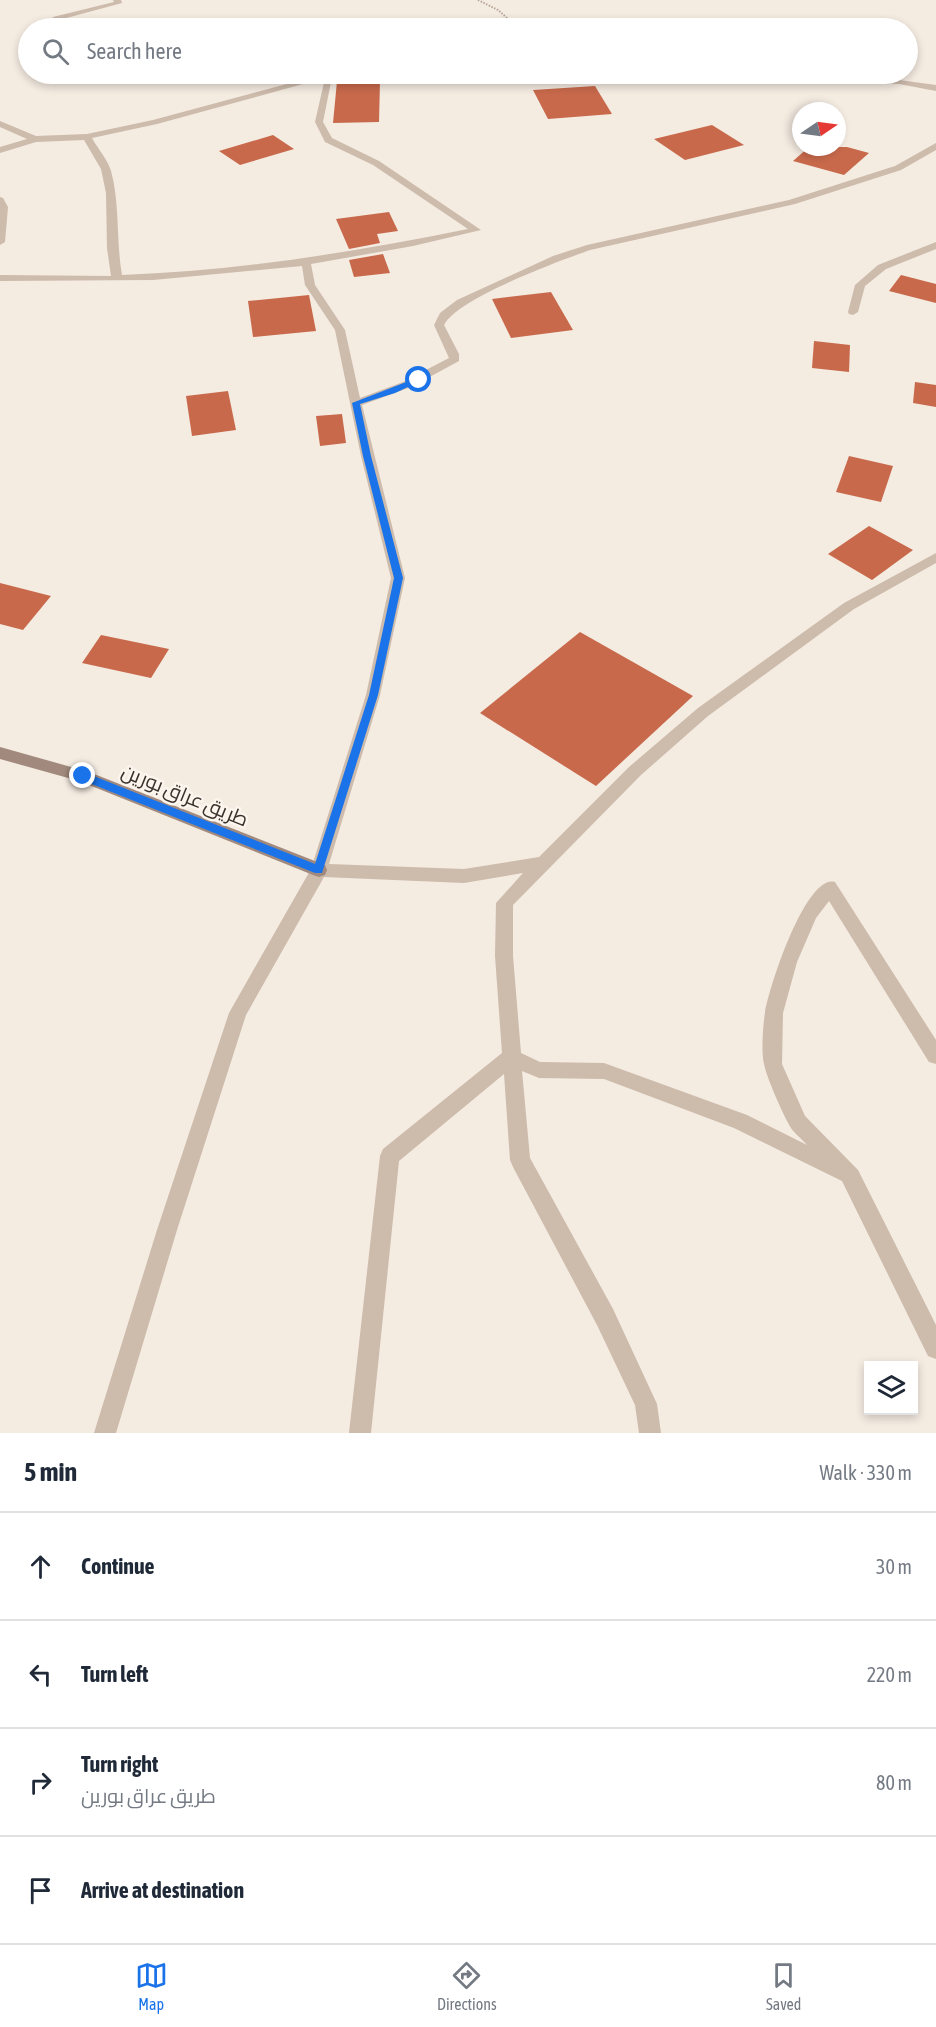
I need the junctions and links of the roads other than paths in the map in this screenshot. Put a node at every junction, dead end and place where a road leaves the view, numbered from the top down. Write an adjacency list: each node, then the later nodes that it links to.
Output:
1 (117, 0): 2 (street)
2 (60, 18)
3 (294, 84): 8 (street)
4 (327, 84): 15 (street)
5 (911, 84): 6 (street)
6 (936, 88)
7 (0, 124): 9 (street)
8 (87, 137): 9 (street); 17 (street)
9 (35, 139): 11 (street)
10 (936, 146): 19 (street)
11 (0, 150)
12 (0, 200): 13 (street)
13 (0, 242)
14 (936, 245): 18 (street)
15 (306, 262): 17 (street); 19 (street)
16 (0, 278): 17 (street)
17 (117, 278)
18 (854, 312)
19 (356, 403): 23 (street)
20 (936, 557): 22 (street)
21 (0, 753): 23 (street, طريق عراق بورين)
22 (544, 863): 23 (street); 25 (street)
23 (319, 870): 28 (street)
24 (936, 1056): 26 (street)
25 (511, 1057): 26 (street); 29 (street); 30 (street)
26 (851, 1177): 27 (street)
27 (936, 1348)
28 (105, 1433)
29 (360, 1433)
30 (650, 1433)

